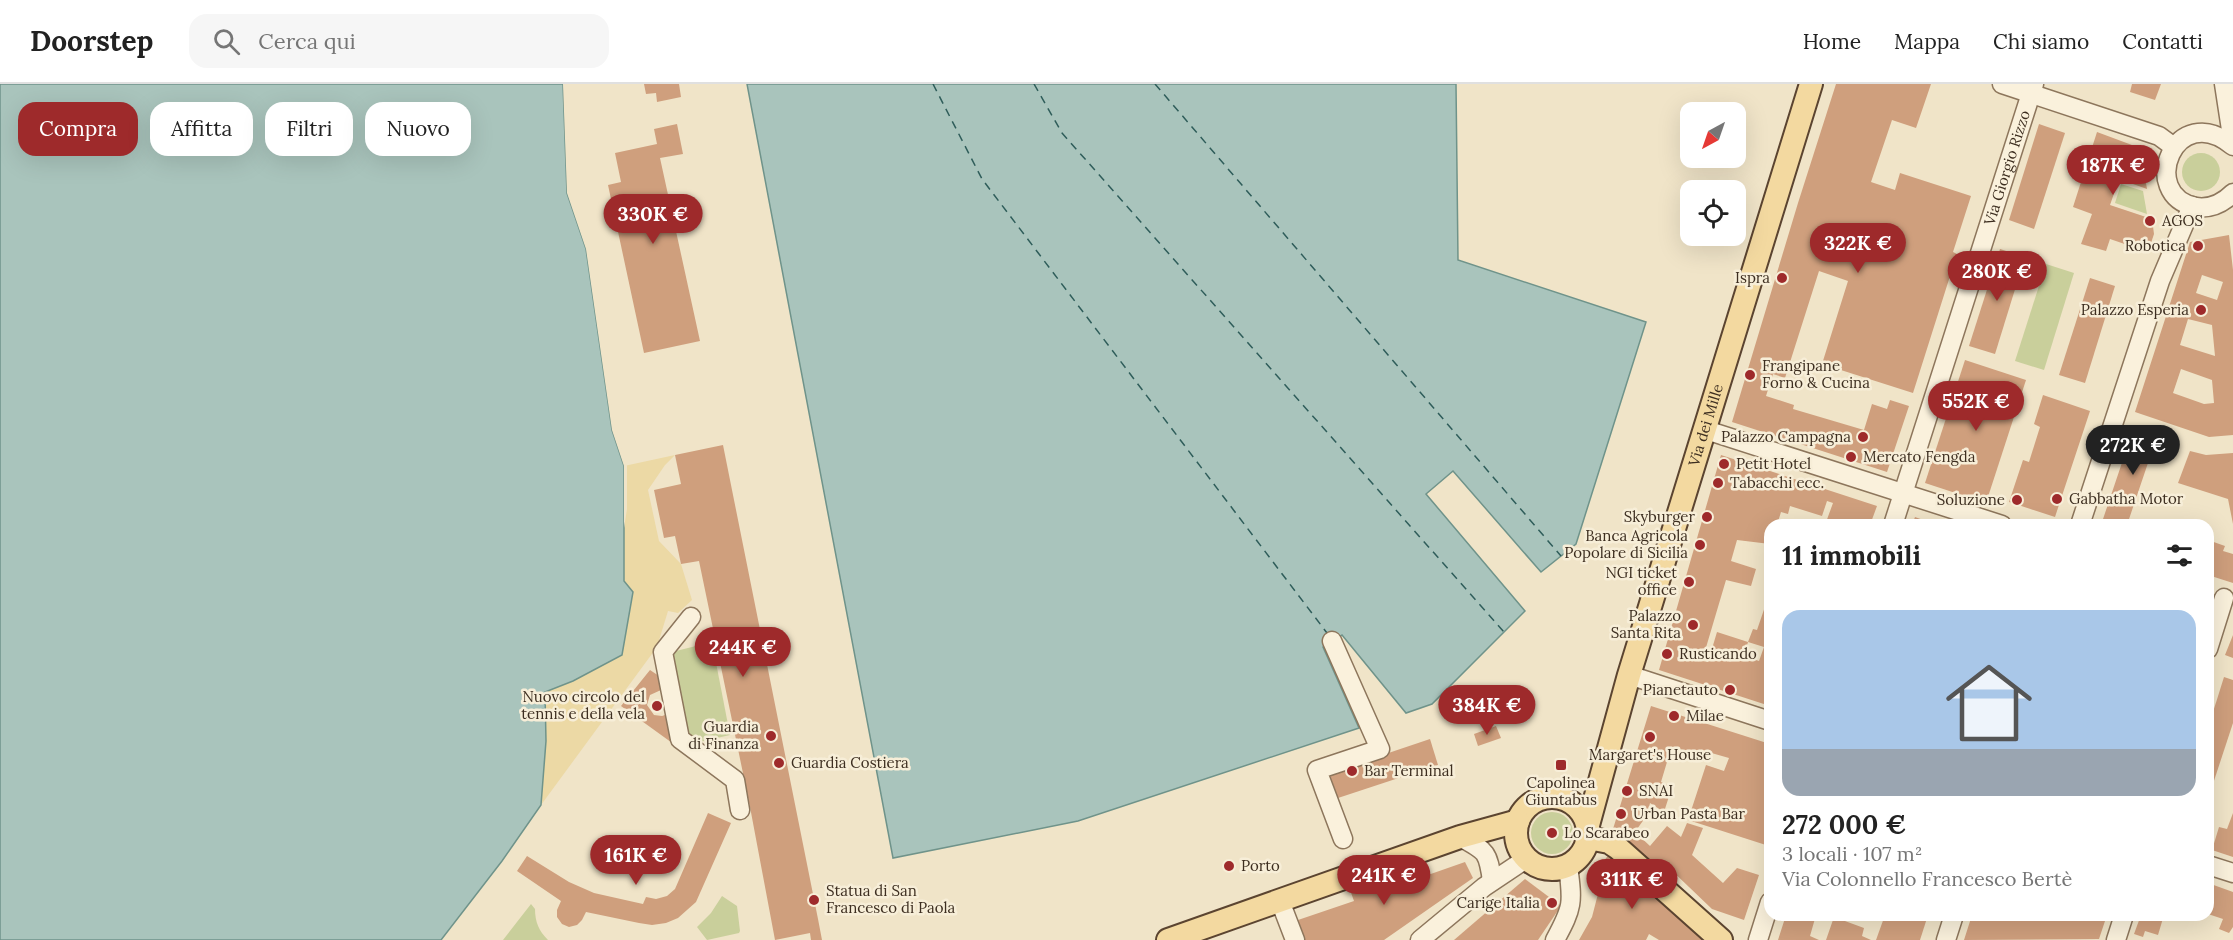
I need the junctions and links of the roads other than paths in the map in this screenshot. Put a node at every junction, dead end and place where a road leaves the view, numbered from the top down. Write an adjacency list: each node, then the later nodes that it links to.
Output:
1 (1811, 84): 9 (main road, Via dei Mille)
2 (2002, 84): 4 (street)
3 (2227, 88): 5 (street)
4 (2033, 89): 6 (street); 10 (street, Via Giorgio Rizzo)
5 (2233, 145): 6 (street)
6 (2174, 147): 8 (street)
7 (2233, 193): 8 (street)
8 (2192, 206): 13 (street)
9 (1706, 430): 10 (street); 18 (main road, Via dei Mille)
10 (1903, 493): 11 (street, Via Giorgio Rizzo); 12 (street)
11 (1895, 519)
12 (1983, 519)
13 (2082, 519)
14 (2222, 597): 16 (street)
15 (691, 617): 22 (street)
16 (2214, 627)
17 (1332, 641): 26 (street)
18 (1629, 675): 19 (street); 20 (main road, Via dei Mille)
19 (1764, 719)
20 (1603, 767): 21 (main road); 24 (main road, Via dei Mille)
21 (1566, 800): 23 (main road); 24 (main road)
22 (740, 810)
23 (1518, 821): 25 (main road); 27 (main road)
24 (1588, 831): 28 (main road, Via dei Mille); 40 (main road)
25 (1460, 837): 31 (street); 32 (main road)
26 (1343, 839)
27 (1526, 859): 28 (main road); 31 (street)
28 (1568, 866): 39 (street)
29 (2214, 867): 30 (street)
30 (2233, 873)
31 (1492, 881): 38 (street)
32 (1280, 901): 36 (main road); 37 (street)
33 (1764, 921): 41 (street)
34 (1952, 921): 42 (street)
35 (2122, 921): 43 (street)
36 (1168, 940)
37 (1295, 940)
38 (1420, 940)
39 (1555, 940)
40 (1721, 940)
41 (1758, 940)
42 (1946, 940)
43 (2116, 940)

